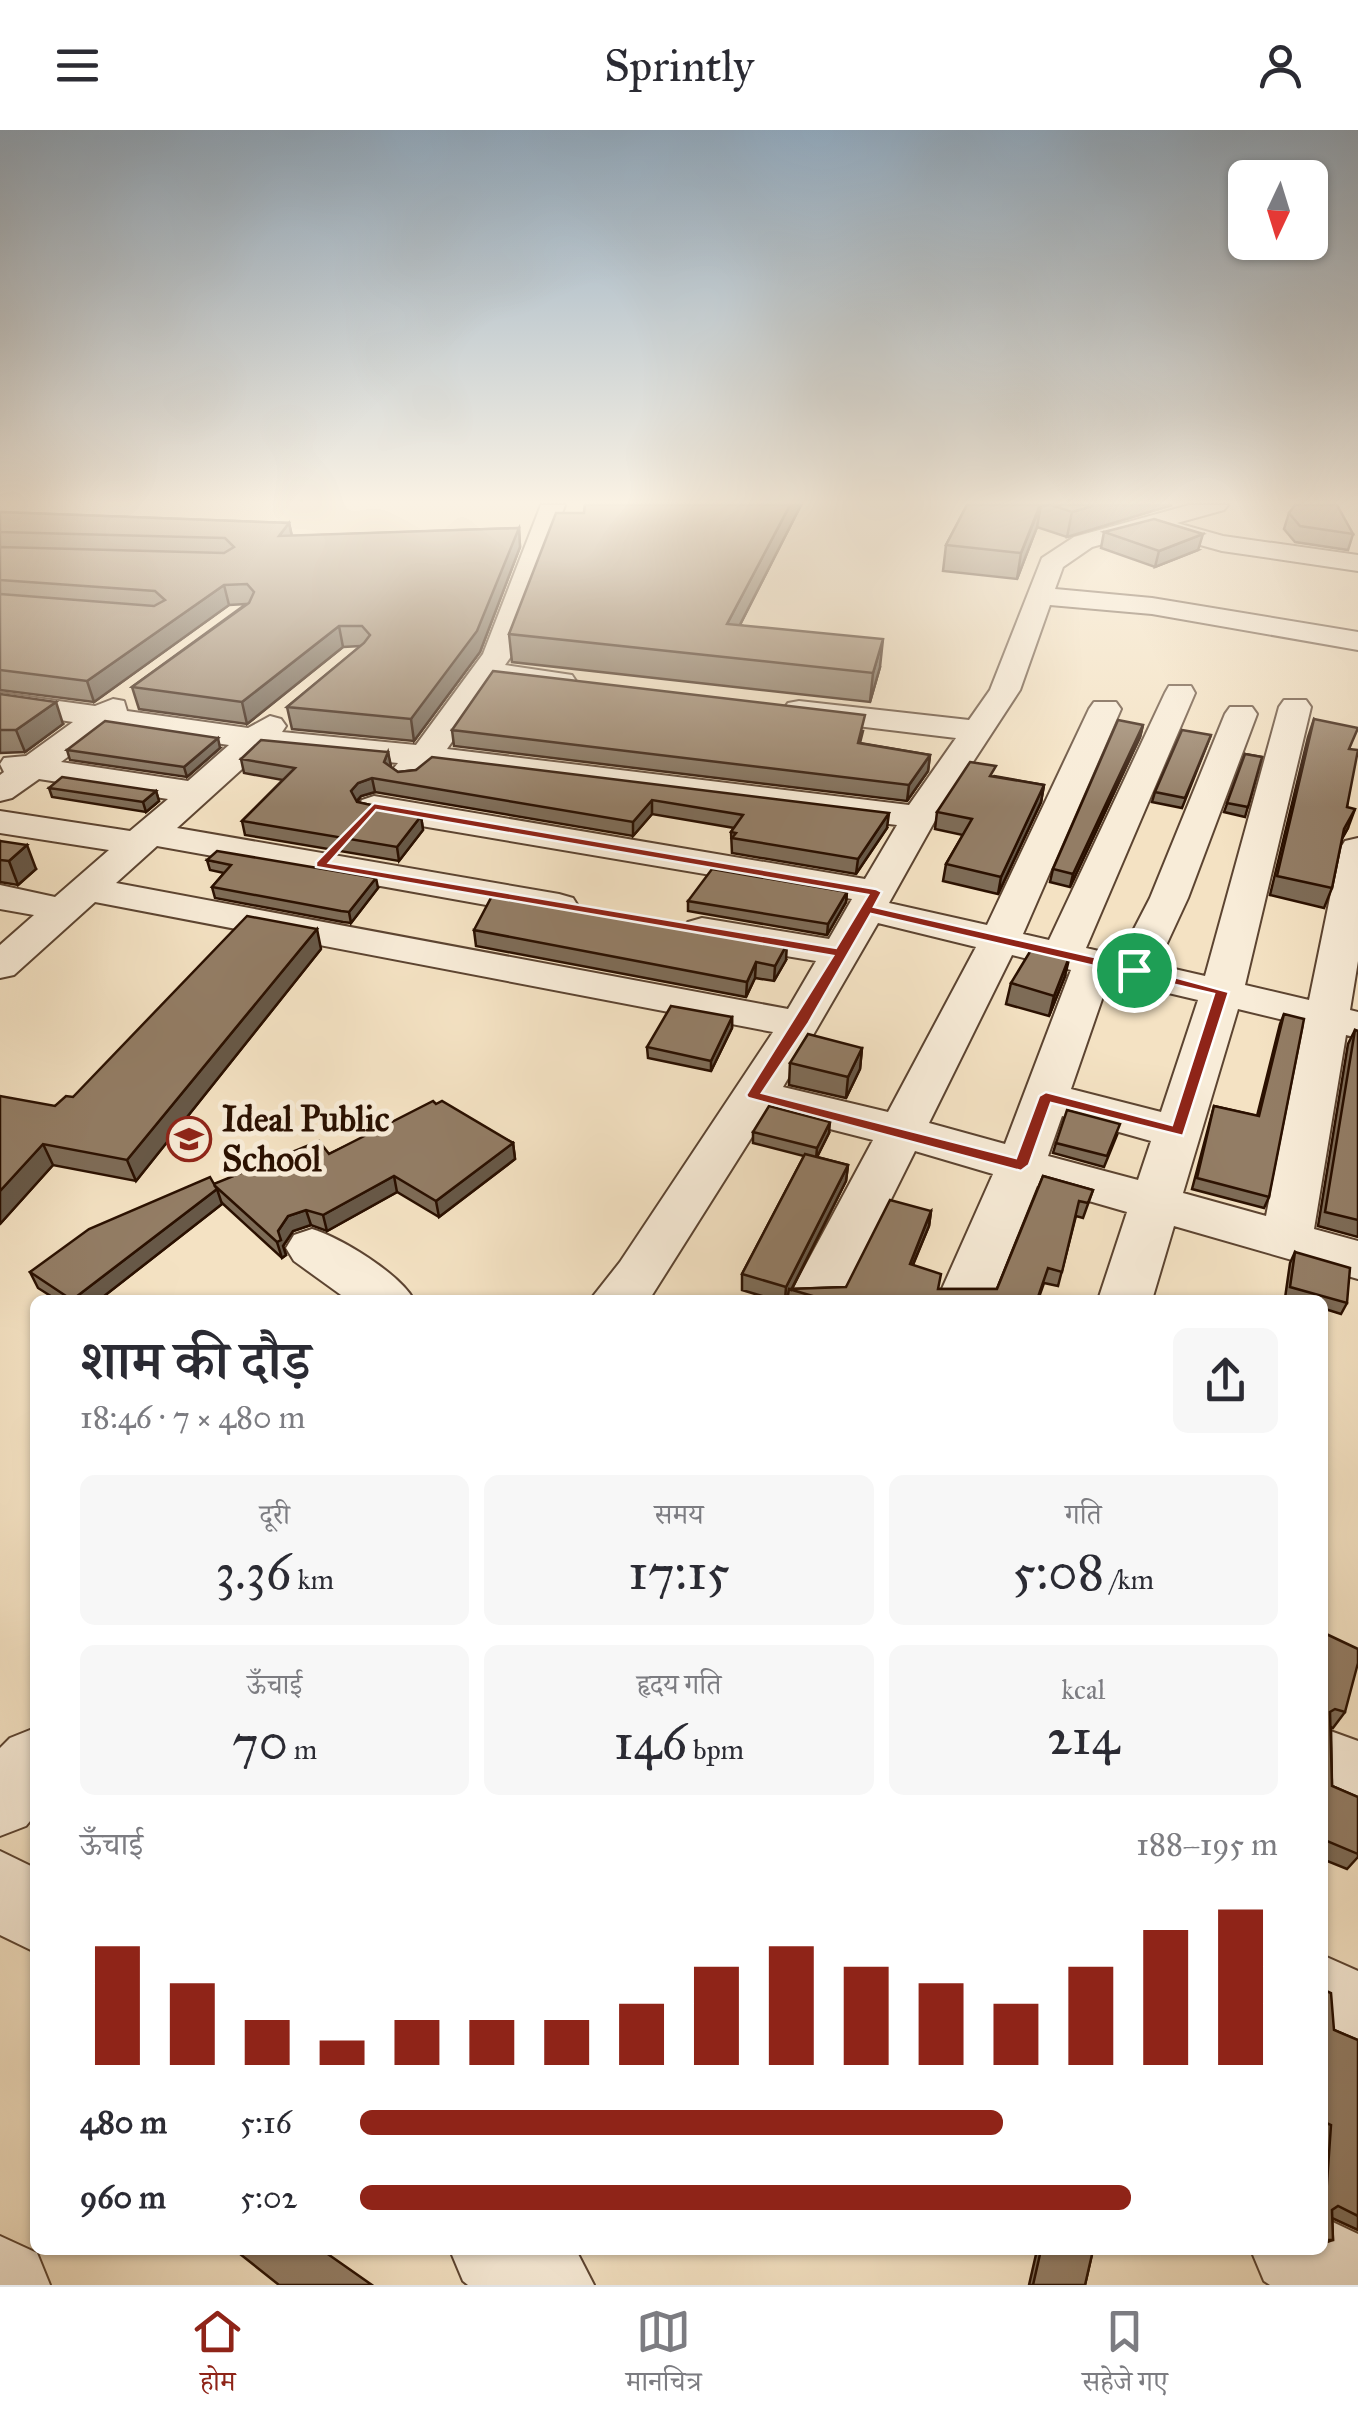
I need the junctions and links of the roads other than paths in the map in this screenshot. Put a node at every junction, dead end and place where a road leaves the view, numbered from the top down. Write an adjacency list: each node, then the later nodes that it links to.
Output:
1 (515, 606): 5 (street)
2 (1036, 606): 16 (street)
3 (1147, 606): 4 (street)
4 (1358, 641)
5 (486, 672): 7 (street); 18 (street)
6 (146, 684): 15 (street)
7 (584, 684)
8 (1180, 693): 35 (street)
9 (0, 702): 15 (street)
10 (298, 704): 17 (street)
11 (761, 705): 16 (street)
12 (1295, 707): 37 (street)
13 (1105, 709): 33 (street)
14 (1241, 714): 35 (street)
15 (98, 719): 17 (street); 19 (street)
16 (978, 731): 23 (street)
17 (255, 739): 18 (street); 21 (street)
18 (425, 756): 22 (street); 23 (street)
19 (16, 765): 20 (street); 21 (street)
20 (0, 791)
21 (199, 793): 25 (street)
22 (374, 806): 27 (street); 30 (street)
23 (918, 816): 30 (street)
24 (0, 822): 25 (street)
25 (146, 839): 27 (street); 29 (street)
26 (1357, 856): 38 (street)
27 (320, 865): 31 (street)
28 (0, 897): 29 (street)
29 (76, 900): 36 (street); 39 (street)
30 (871, 901): 33 (street); 34 (street)
31 (595, 912)
32 (671, 924): 34 (street)
33 (1000, 940): 35 (street); 42 (street)
34 (840, 953): 39 (street)
35 (1098, 962): 37 (street); 41 (street)
36 (0, 966)
37 (1222, 992): 38 (street); 43 (street)
38 (1342, 1021): 46 (street)
39 (800, 1024): 40 (street)
40 (753, 1095): 42 (street); 50 (street)
41 (1046, 1096): 43 (street); 44 (street)
42 (901, 1131): 44 (street); 51 (street)
43 (1177, 1132): 45 (street)
44 (1021, 1165): 45 (street); 52 (street)
45 (1157, 1203): 46 (street); 53 (street)
46 (1287, 1238): 48 (street)
47 (312, 1248): 49 (street)
48 (1358, 1260)
49 (381, 1295)
50 (622, 1295)
51 (817, 1295)
52 (966, 1295)
53 (1128, 1295)
54 (1328, 1765): 56 (street)
55 (30, 1768): 57 (street)
56 (1358, 1777)
57 (0, 1800)
58 (0, 1889): 59 (street)
59 (30, 1910)
60 (1328, 1998): 61 (street)
61 (1358, 2012)
62 (1306, 2255): 63 (street)
63 (1358, 2282)

